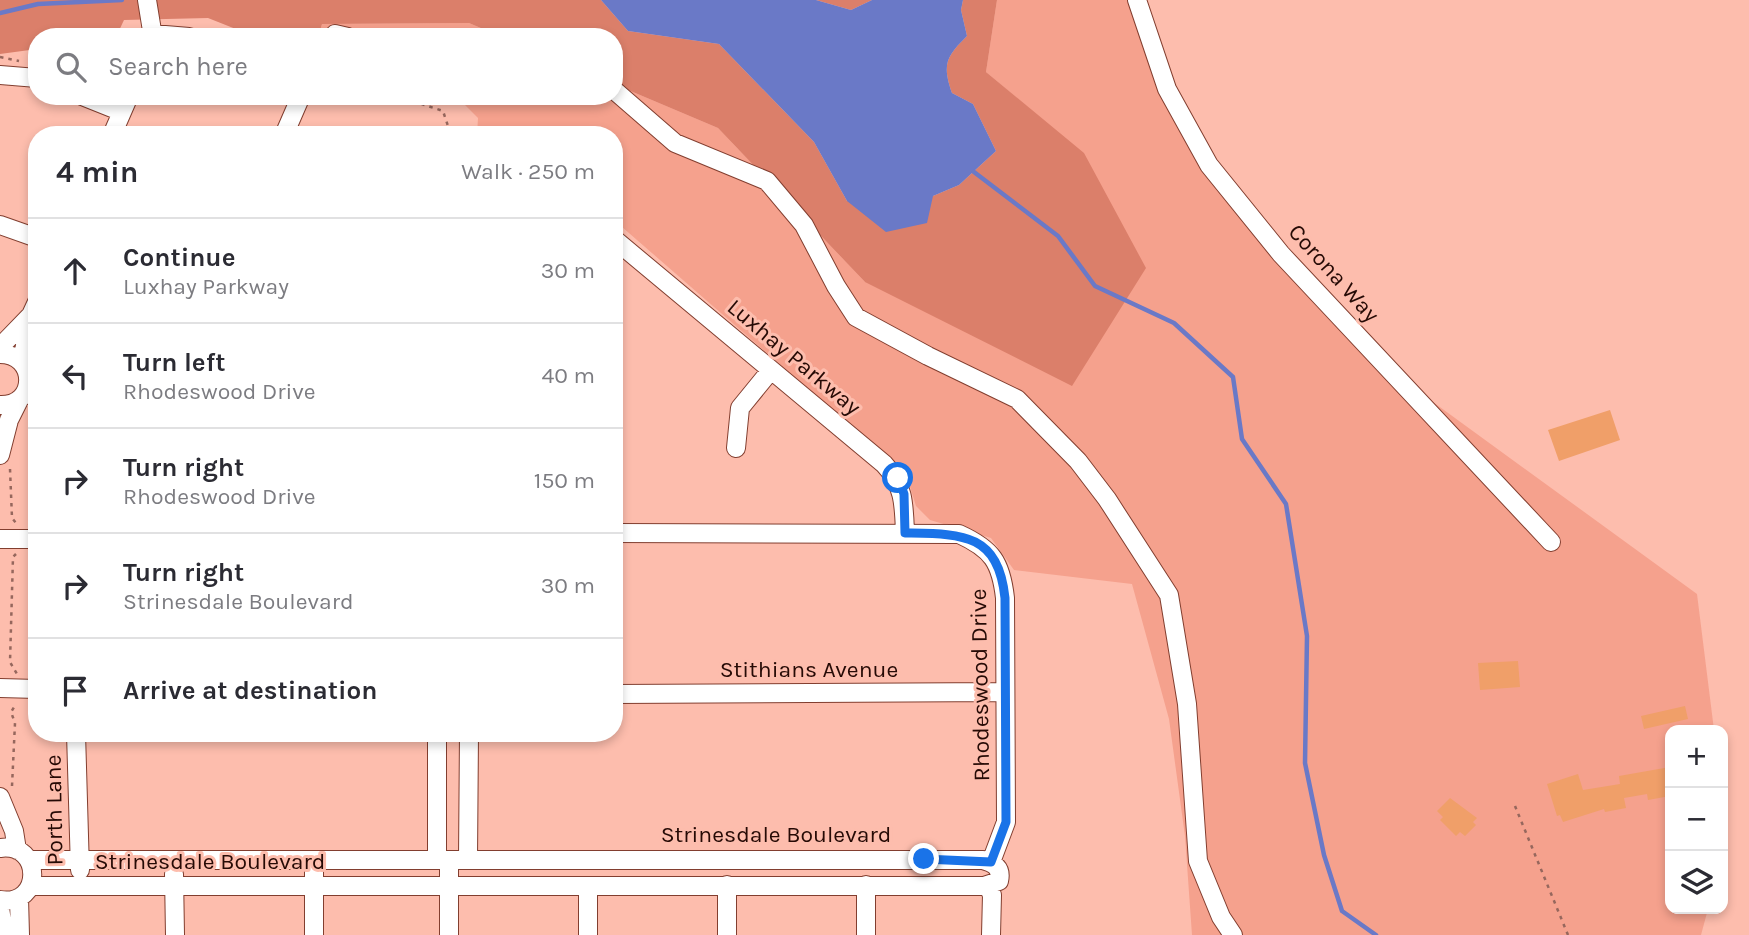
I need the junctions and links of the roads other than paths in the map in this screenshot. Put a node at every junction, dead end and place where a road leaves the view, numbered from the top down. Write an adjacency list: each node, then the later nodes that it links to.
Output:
1 (1137, 0): 27 (street, Corona Way)
2 (149, 7): 3 (street)
3 (152, 28)
4 (0, 75): 5 (street)
5 (28, 77)
6 (623, 98): 64 (street)
7 (126, 105): 9 (street)
8 (297, 105): 10 (street)
9 (116, 126)
10 (288, 126)
11 (0, 225): 12 (street)
12 (28, 235)
13 (623, 253): 18 (street, Luxhay Parkway)
14 (28, 315): 15 (street)
15 (0, 347)
16 (0, 354): 17 (street)
17 (28, 365)
18 (771, 370): 21 (street); 24 (street, Luxhay Parkway)
19 (27, 393): 20 (street); 22 (street)
20 (0, 405)
21 (736, 448)
22 (5, 459)
23 (623, 533): 24 (street, Rhodeswood Drive)
24 (905, 533): 31 (street, Rhodeswood Drive)
25 (0, 538): 26 (street); 28 (street)
26 (28, 539)
27 (1551, 542)
28 (0, 550)
29 (9, 688): 30 (street)
30 (28, 689)
31 (1004, 692): 32 (street, Stithians Avenue); 43 (street, Rhodeswood Drive)
32 (623, 694)
33 (76, 742): 38 (street, Porth Lane)
34 (437, 742): 41 (street)
35 (469, 742): 42 (street)
36 (5, 796): 37 (street)
37 (16, 853): 38 (street, Strinesdale Boulevard); 52 (street)
38 (80, 860): 39 (street, Strinesdale Boulevard); 44 (street, Porth Lane)
39 (174, 860): 40 (street, Strinesdale Boulevard); 45 (street)
40 (314, 860): 41 (street, Strinesdale Boulevard); 48 (street)
41 (443, 860): 42 (street, Strinesdale Boulevard); 51 (street)
42 (468, 860): 43 (street, Strinesdale Boulevard)
43 (991, 862): 50 (street)
44 (80, 885): 45 (street, Strinesdale Boulevard); 52 (street, Strinesdale Boulevard)
45 (174, 885): 48 (street, Strinesdale Boulevard); 57 (street)
46 (727, 885): 47 (street, Strinesdale Boulevard); 49 (street, Strinesdale Boulevard); 61 (street)
47 (866, 885): 50 (street, Strinesdale Boulevard); 62 (street)
48 (314, 886): 51 (street, Strinesdale Boulevard); 58 (street)
49 (588, 886): 51 (street, Strinesdale Boulevard); 60 (street)
50 (988, 886): 63 (street)
51 (449, 888): 59 (street)
52 (25, 892): 53 (street, Strinesdale Boulevard); 56 (street)
53 (0, 900)
54 (0, 908): 55 (street)
55 (4, 935)
56 (20, 935)
57 (175, 935)
58 (314, 935)
59 (449, 935)
60 (588, 935)
61 (727, 935)
62 (866, 935)
63 (991, 935)
64 (1233, 935)

